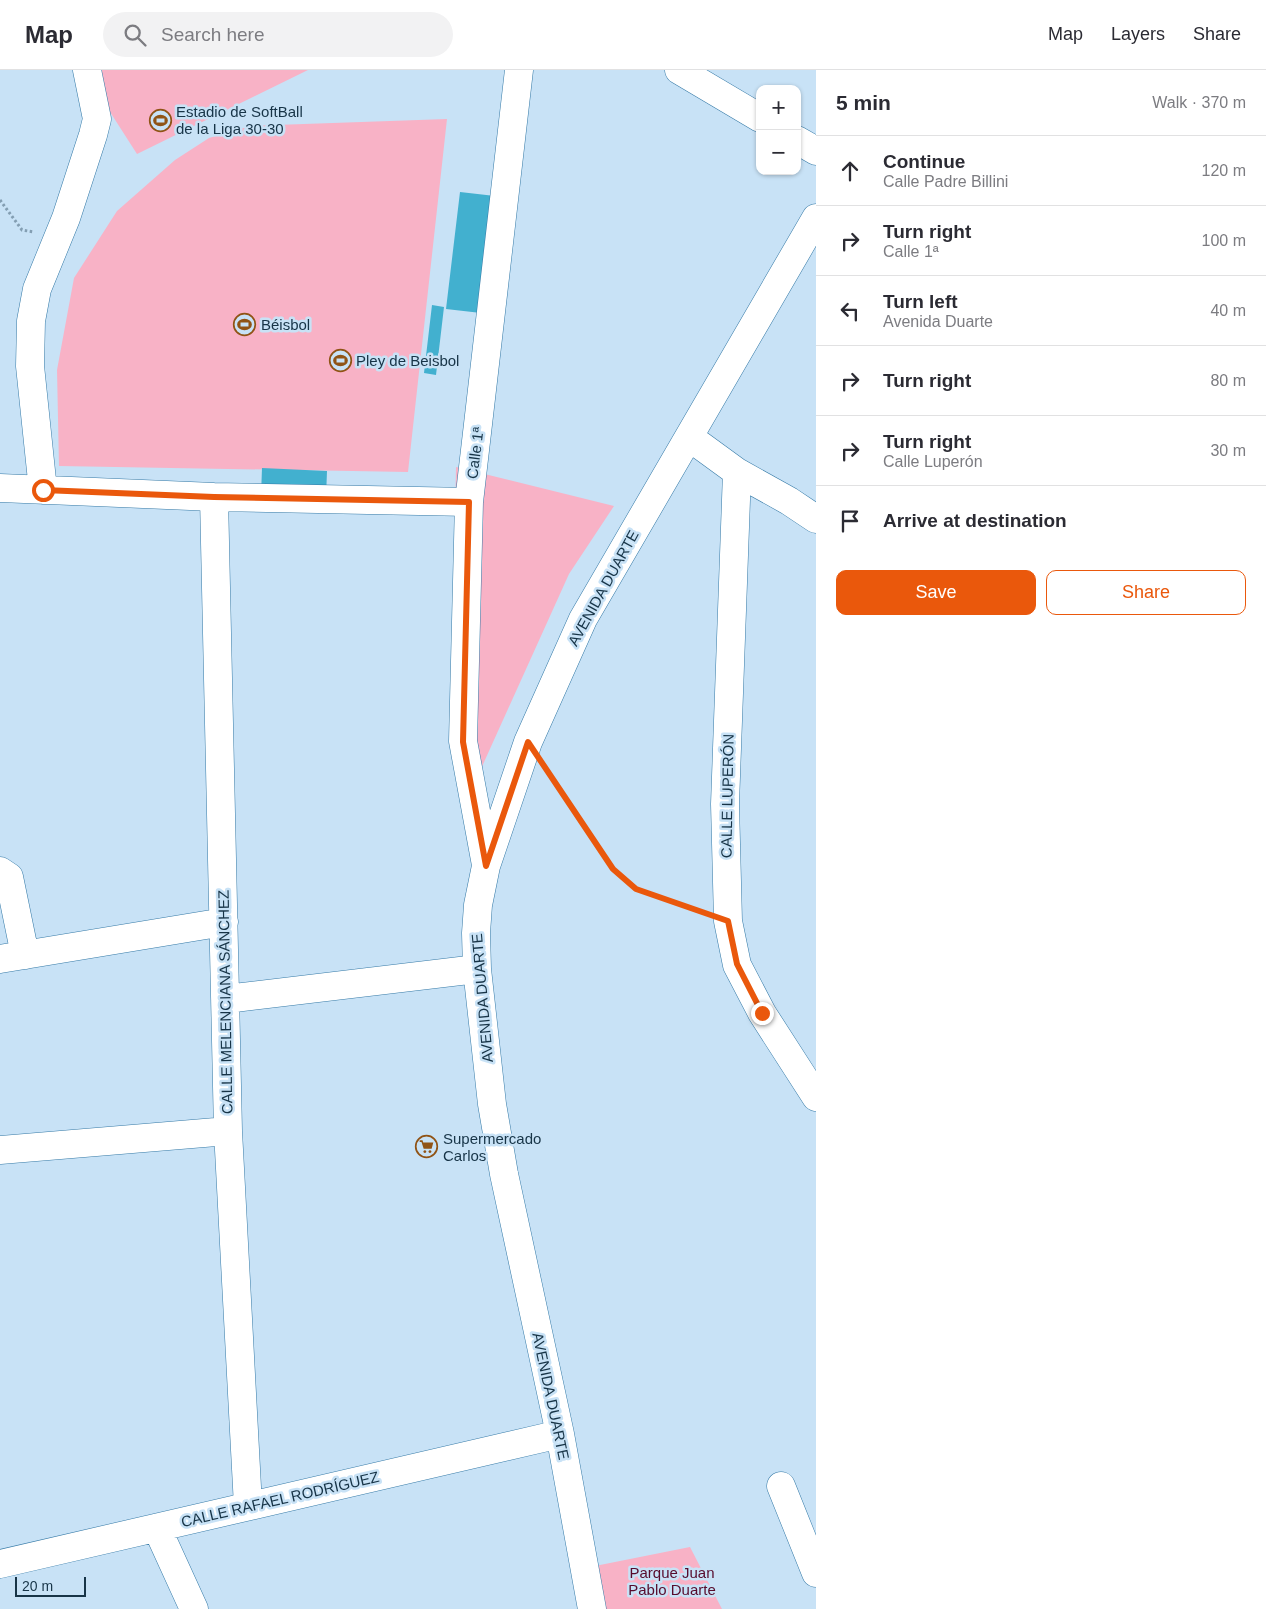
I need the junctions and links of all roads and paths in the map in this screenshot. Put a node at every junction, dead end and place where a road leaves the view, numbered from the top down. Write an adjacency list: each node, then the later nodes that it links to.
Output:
1 (87, 70): 8 (street)
2 (519, 70): 15 (street, Calle 1ª)
3 (679, 70): 4 (street)
4 (756, 116)
5 (801, 142): 6 (street)
6 (816, 151)
7 (0, 200): 8 (path)
8 (66, 218): 13 (street)
9 (816, 218): 10 (street, AVENIDA DUARTE)
10 (689, 437): 11 (street); 17 (street, AVENIDA DUARTE)
11 (737, 472): 16 (street); 20 (street, CALLE LUPERÓN)
12 (0, 488): 13 (street)
13 (43, 490): 14 (street)
14 (214, 497): 15 (street); 21 (street, CALLE MELENCIANA SÁNCHEZ)
15 (469, 502): 18 (street, Calle 1ª)
16 (816, 519)
17 (528, 742): 18 (street, AVENIDA DUARTE); 20 (path)
18 (486, 866): 23 (street, AVENIDA DUARTE)
19 (0, 871): 22 (street)
20 (728, 921): 25 (street, CALLE LUPERÓN)
21 (224, 922): 22 (street); 24 (street, CALLE MELENCIANA SÁNCHEZ)
22 (12, 957)
23 (477, 969): 24 (street); 28 (street, AVENIDA DUARTE)
24 (226, 999): 26 (street, CALLE MELENCIANA SÁNCHEZ)
25 (816, 1097)
26 (228, 1131): 27 (street); 30 (street, CALLE MELENCIANA SÁNCHEZ)
27 (0, 1150)
28 (560, 1434): 30 (street, CALLE RAFAEL RODRÍGUEZ); 35 (street, AVENIDA DUARTE)
29 (781, 1486): 33 (street)
30 (248, 1506): 31 (street, CALLE RAFAEL RODRÍGUEZ)
31 (156, 1528): 32 (street, CALLE RAFAEL RODRÍGUEZ); 34 (street)
32 (0, 1564)
33 (816, 1573)
34 (194, 1609)
35 (592, 1609)

